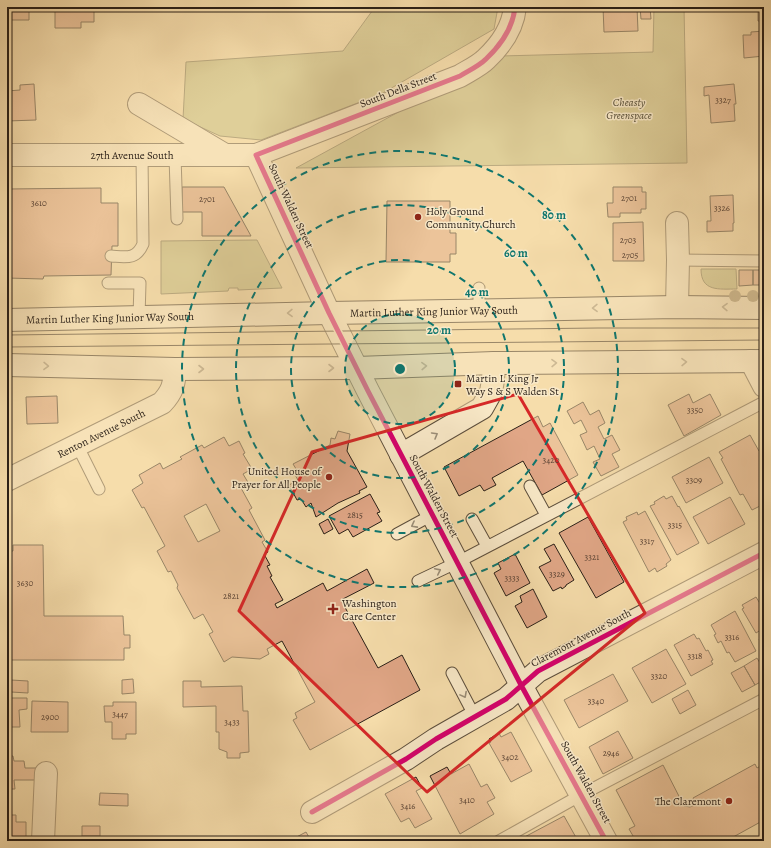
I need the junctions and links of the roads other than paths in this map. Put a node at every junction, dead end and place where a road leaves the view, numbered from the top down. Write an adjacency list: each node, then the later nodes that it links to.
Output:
1 (515, 7): 5 (street, South Della Street)
2 (139, 104): 7 (street)
3 (7, 155): 4 (street, 27th Avenue South)
4 (142, 155): 6 (street, 27th Avenue South); 10 (lane)
5 (256, 155): 7 (street, 27th Avenue South); 18 (street, South Walden Street)
6 (175, 156): 7 (street, 27th Avenue South); 8 (lane)
7 (226, 156)
8 (177, 219)
9 (676, 223): 11 (street)
10 (111, 256)
11 (678, 260): 12 (lane); 15 (street)
12 (764, 261)
13 (108, 283): 19 (lane)
14 (479, 288): 17 (lane)
15 (677, 307): 16 (street, Martin Luther King Junior Way South, one-way to 15); 17 (street, Martin Luther King Junior Way South, one-way to 17)
16 (764, 308)
17 (479, 310): 18 (street, Martin Luther King Junior Way South)
18 (330, 313): 19 (street, Martin Luther King Junior Way South, one-way to 19); 24 (street, South Walden Street)
19 (140, 317): 20 (street, Martin Luther King Junior Way South)
20 (7, 320)
21 (758, 361): 22 (street, one-way to 21); 26 (street)
22 (494, 363): 24 (street, one-way to 22); 29 (street, one-way to 22)
23 (7, 365): 25 (street, one-way to 25)
24 (357, 368): 25 (street, one-way to 24); 29 (street, South Walden Street)
25 (175, 369): 28 (street, Renton Avenue South)
26 (764, 386)
27 (764, 402): 34 (lane)
28 (77, 445): 30 (street, Renton Avenue South); 32 (lane)
29 (401, 455): 33 (street, South Walden Street)
30 (7, 480)
31 (530, 486): 34 (lane)
32 (98, 489)
33 (432, 515): 36 (lane, one-way to 36); 39 (street, South Walden Street)
34 (546, 515): 37 (lane)
35 (472, 519): 37 (lane)
36 (397, 534)
37 (487, 546): 39 (lane)
38 (764, 553): 42 (street, Claremont Avenue South)
39 (458, 562): 40 (lane, one-way to 39); 42 (street, South Walden Street)
40 (418, 581)
41 (452, 673): 44 (lane, one-way to 44)
42 (521, 685): 44 (street, Claremont Avenue South); 46 (street, South Walden Street)
43 (764, 699): 46 (lane)
44 (475, 717): 47 (street, Claremont Avenue South)
45 (46, 772): 48 (street)
46 (581, 795): 49 (lane); 50 (street, South Walden Street)
47 (312, 812)
48 (43, 841)
49 (499, 841)
50 (606, 841)

